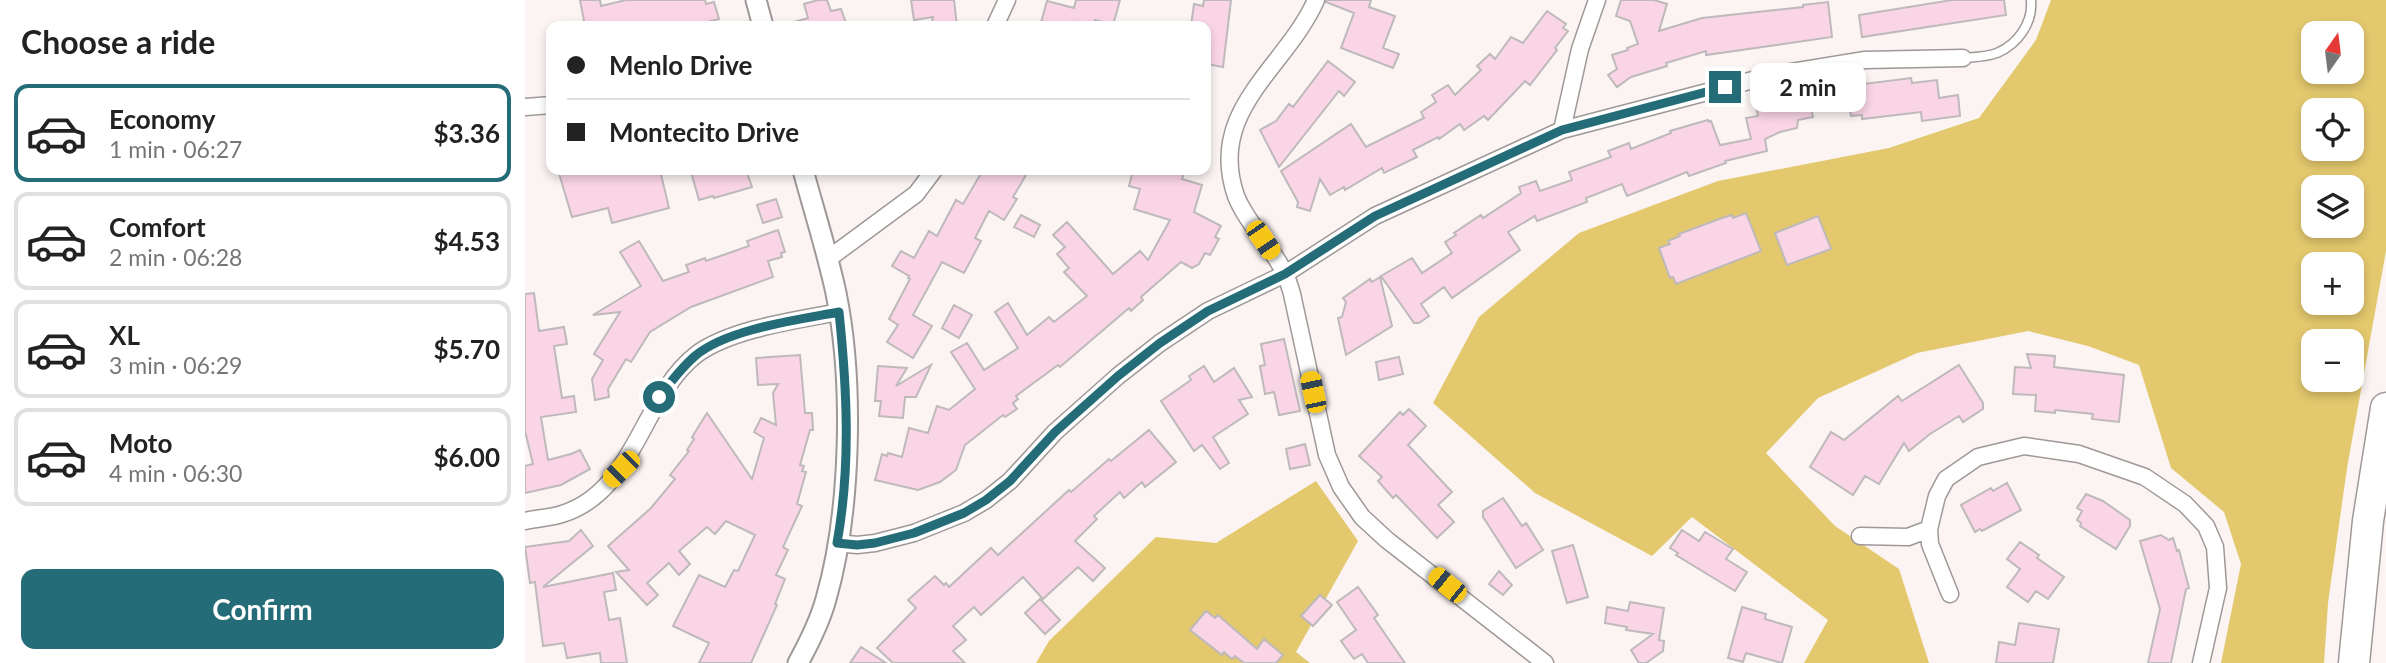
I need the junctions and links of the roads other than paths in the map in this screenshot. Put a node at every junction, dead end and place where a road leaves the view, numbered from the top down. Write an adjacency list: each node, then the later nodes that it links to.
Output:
1 (756, 0): 6 (street)
2 (1007, 0): 7 (street)
3 (1316, 0): 15 (street)
4 (1597, 0): 11 (street)
5 (2031, 0): 8 (lane)
6 (762, 21)
7 (997, 21)
8 (1963, 58): 11 (street)
9 (546, 105): 10 (street)
10 (525, 107)
11 (1562, 130): 15 (street)
12 (804, 175): 14 (street)
13 (930, 175): 14 (street)
14 (828, 259): 16 (street)
15 (1285, 274): 21 (street); 24 (street)
16 (839, 312): 18 (street); 21 (street)
17 (2386, 408): 26 (highway)
18 (525, 520)
19 (1930, 528): 20 (street); 22 (street); 25 (street)
20 (1860, 536)
21 (837, 543): 23 (street)
22 (1950, 594)
23 (798, 663)
24 (1545, 663)
25 (2201, 663)
26 (2354, 663)

